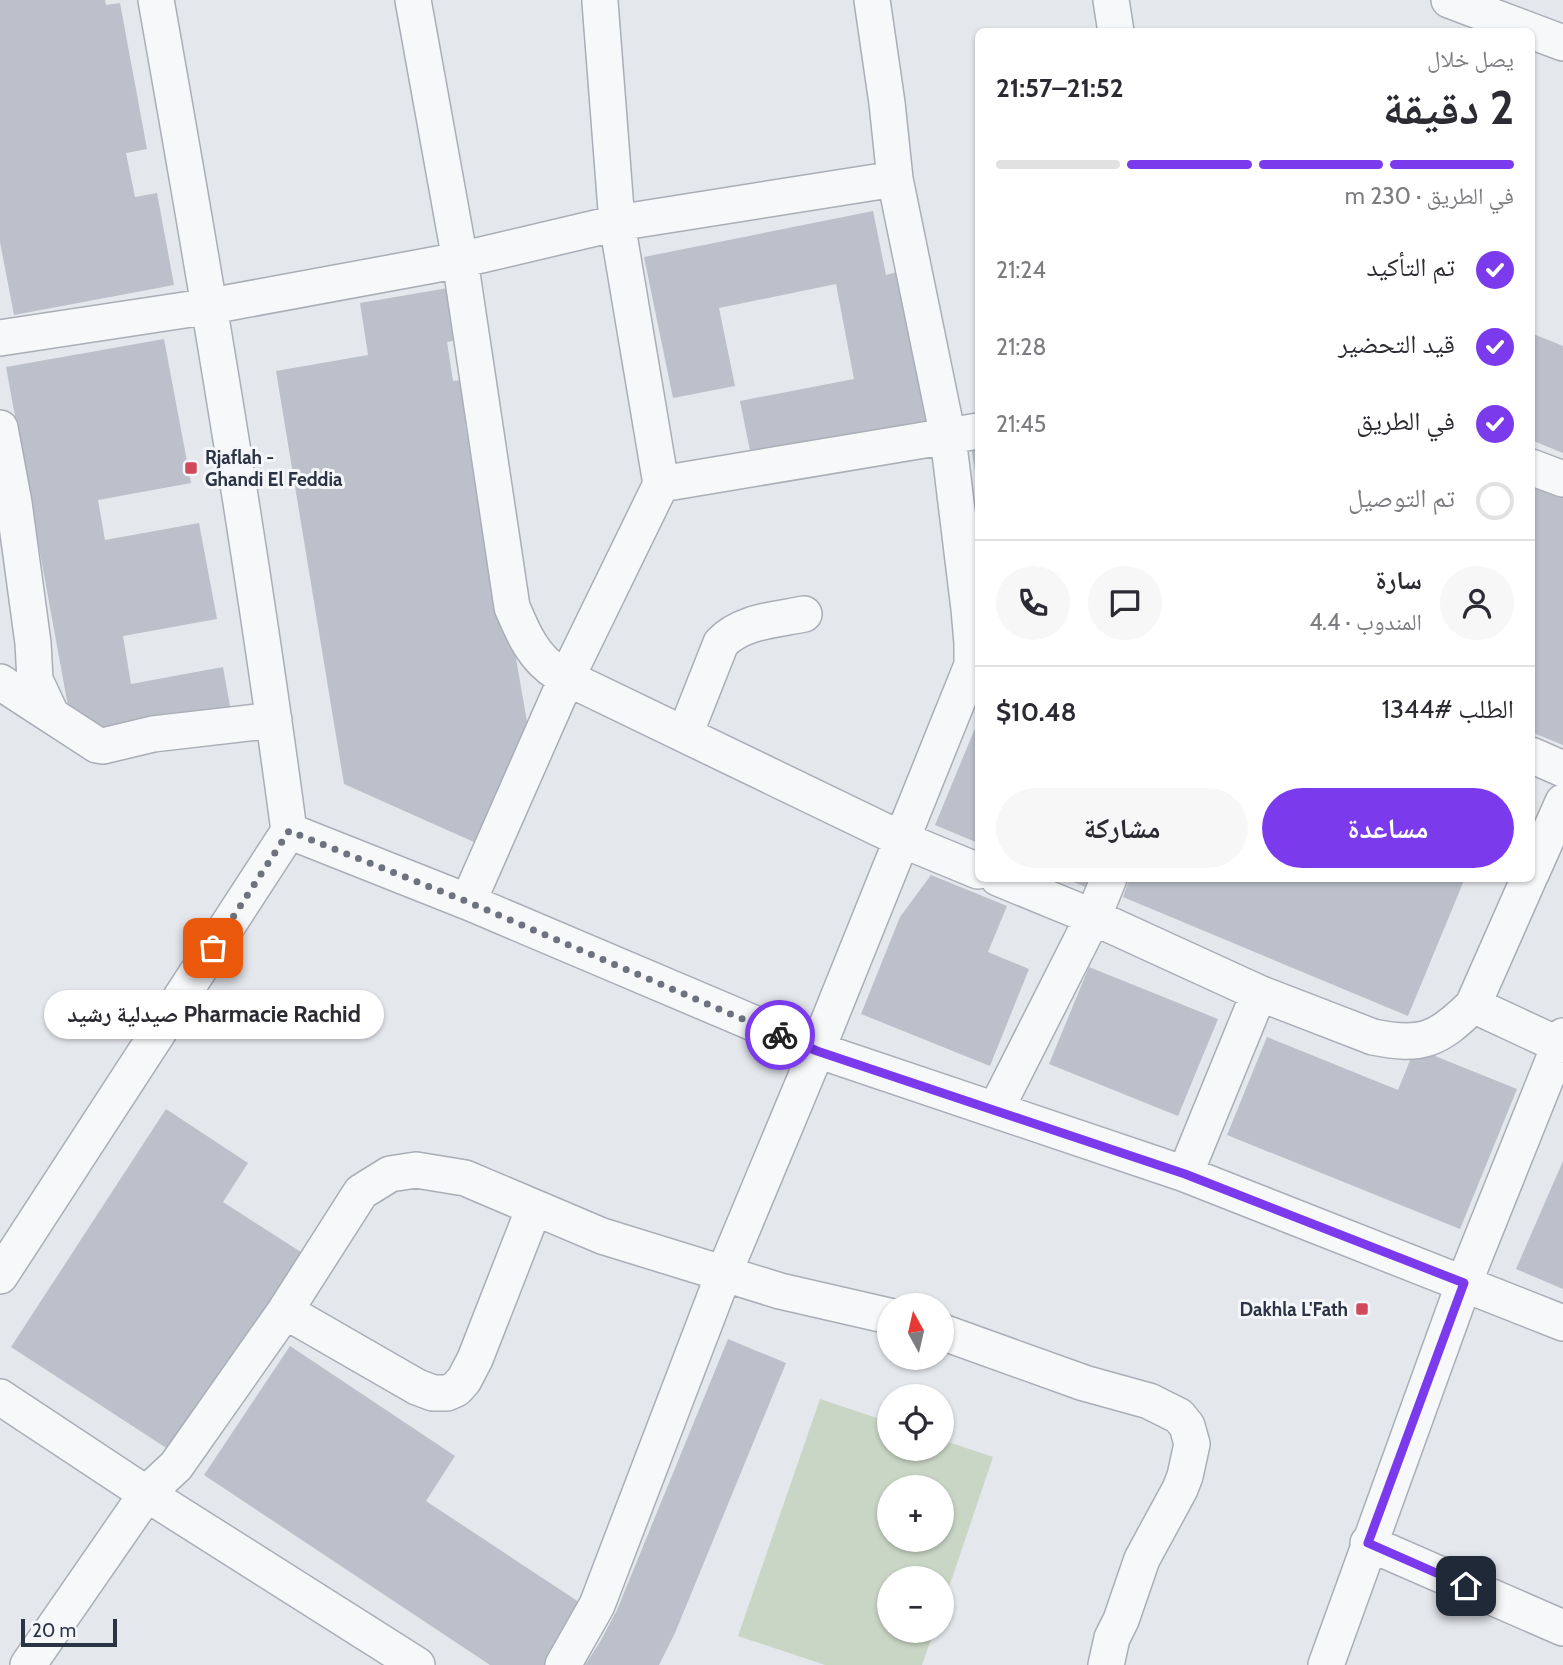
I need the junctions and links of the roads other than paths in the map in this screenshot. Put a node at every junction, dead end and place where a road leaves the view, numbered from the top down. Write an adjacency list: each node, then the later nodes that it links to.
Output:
1 (156, 0): 14 (street)
2 (413, 0): 13 (street)
3 (872, 0): 11 (street)
4 (1111, 0): 7 (street)
5 (604, 1): 12 (street)
6 (1459, 13): 8 (street)
7 (1115, 28)
8 (1511, 28)
9 (1535, 35): 10 (street)
10 (1563, 43)
11 (895, 179): 12 (street); 17 (street)
12 (617, 223): 13 (street); 20 (street)
13 (460, 260): 14 (street); 22 (street)
14 (211, 306): 15 (street); 25 (street)
15 (0, 338)
16 (0, 428): 24 (street)
17 (963, 434): 20 (street); 31 (street)
18 (1535, 468): 19 (street)
19 (1563, 479)
20 (661, 484): 22 (street)
21 (804, 614): 26 (street)
22 (567, 677): 26 (street); 37 (street)
23 (0, 682): 24 (street)
24 (51, 714): 25 (street)
25 (274, 720): 30 (street)
26 (685, 734): 31 (street)
27 (1535, 757): 28 (street)
28 (1563, 769)
29 (1563, 802): 32 (street)
30 (289, 831): 37 (street); 47 (street)
31 (903, 840): 33 (street); 42 (street)
32 (1535, 865)
33 (975, 870)
34 (1008, 882): 38 (street)
35 (1107, 882): 38 (street)
36 (1527, 882): 40 (street)
37 (468, 902): 42 (street)
38 (1093, 918): 39 (street); 43 (street)
39 (1259, 993): 40 (street); 44 (street)
40 (1473, 1005): 41 (street)
41 (1561, 1041): 48 (street)
42 (817, 1051): 43 (street); 46 (street)
43 (996, 1109): 44 (street)
44 (1185, 1174): 48 (street)
45 (534, 1208): 46 (street); 49 (street); 49 (street)
46 (724, 1273): 50 (street); 59 (street)
47 (0, 1276)
48 (1464, 1283): 51 (street); 55 (street)
49 (285, 1311): 54 (street)
50 (877, 1313)
51 (1563, 1323)
52 (954, 1336): 60 (street)
53 (0, 1397): 54 (street)
54 (147, 1493): 57 (street); 58 (street)
55 (1368, 1543): 56 (street); 61 (street)
56 (1563, 1628)
57 (28, 1665)
58 (416, 1665)
59 (563, 1665)
60 (1106, 1665)
61 (1326, 1665)

